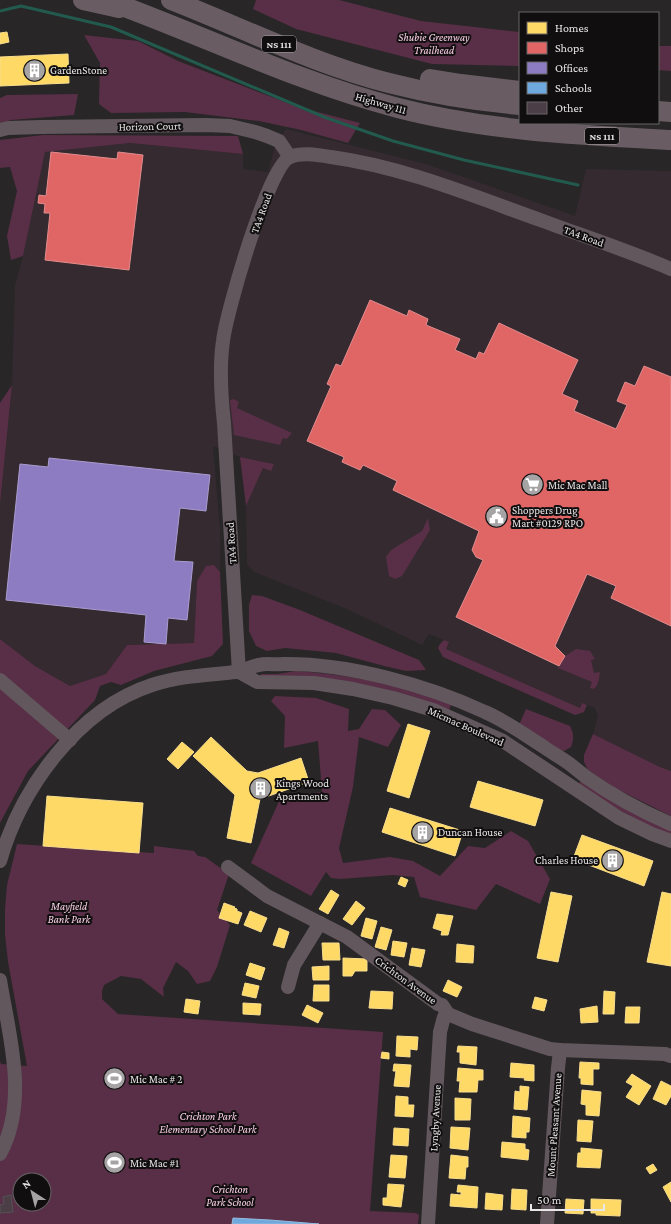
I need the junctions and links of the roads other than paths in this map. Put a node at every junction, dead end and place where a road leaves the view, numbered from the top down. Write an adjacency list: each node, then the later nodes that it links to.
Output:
1 (83, 0): 4 (highway)
2 (106, 0): 4 (highway, Highway 111 / NS 111)
3 (171, 0): 5 (highway, Highway 111 / NS 111)
4 (144, 14): 13 (highway, Highway 111 / NS 111)
5 (388, 83): 6 (highway); 9 (highway, Highway 111 / NS 111)
6 (519, 91)
7 (659, 98): 8 (highway)
8 (671, 98)
9 (519, 105)
10 (659, 111): 11 (highway)
11 (671, 112)
12 (0, 130): 16 (street, Horizon Court)
13 (533, 130): 14 (highway, Highway 111 / NS 111); 15 (highway)
14 (671, 140)
15 (671, 148)
16 (290, 157): 17 (street, TA4 Road); 18 (street, TA4 Road)
17 (671, 269)
18 (239, 672): 20 (street, Micmac Boulevard); 21 (street, Micmac Boulevard); 22 (street, Micmac Boulevard)
19 (0, 680): 20 (street)
20 (70, 740): 23 (street, Micmac Boulevard)
21 (670, 823)
22 (671, 841)
23 (0, 861)
24 (228, 867): 25 (street, Crichton Avenue)
25 (320, 922): 27 (street); 28 (street, Crichton Avenue)
26 (0, 980): 31 (street)
27 (288, 987)
28 (448, 1014): 29 (street, Crichton Avenue); 32 (street, Lyngby Avenue)
29 (560, 1050): 30 (street, Crichton Avenue); 33 (street, Mount Pleasant Avenue)
30 (671, 1056)
31 (0, 1154)
32 (428, 1224)
33 (547, 1224)

